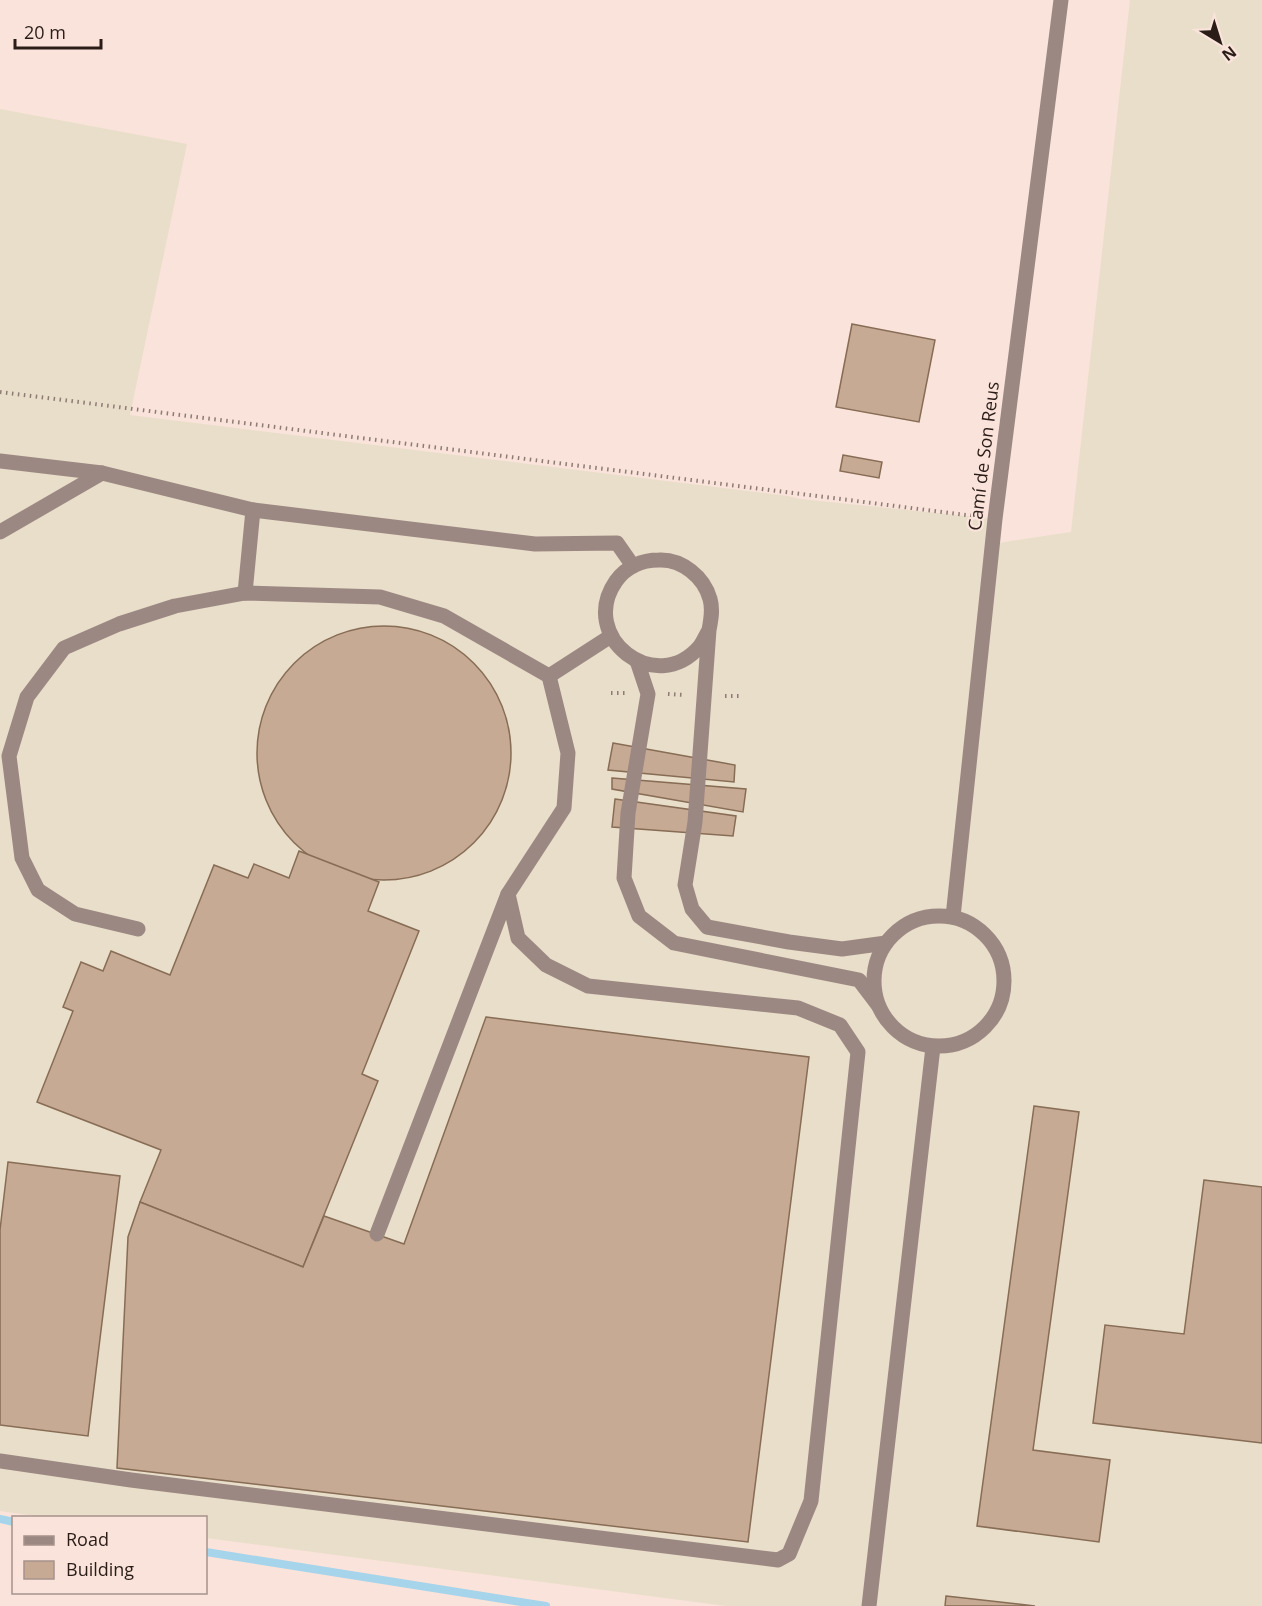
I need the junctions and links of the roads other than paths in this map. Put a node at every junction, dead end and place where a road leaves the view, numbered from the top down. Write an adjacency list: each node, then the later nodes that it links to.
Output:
1 (1061, 0): 13 (street, Camí de Son Reus)
2 (0, 461): 3 (street)
3 (102, 473): 4 (street); 5 (street)
4 (253, 510): 6 (street); 7 (street)
5 (0, 532)
6 (633, 566): 8 (street); 9 (street)
7 (245, 593): 11 (street); 14 (street)
8 (709, 630): 10 (street); 15 (street)
9 (610, 636): 10 (street); 11 (street)
10 (637, 661): 16 (street)
11 (549, 676): 12 (street)
12 (508, 894): 18 (street); 19 (street)
13 (953, 917): 15 (street); 17 (street)
14 (138, 929)
15 (886, 943): 16 (street)
16 (878, 1005): 17 (street)
17 (933, 1047): 20 (street)
18 (377, 1234)
19 (0, 1461)
20 (869, 1606)

